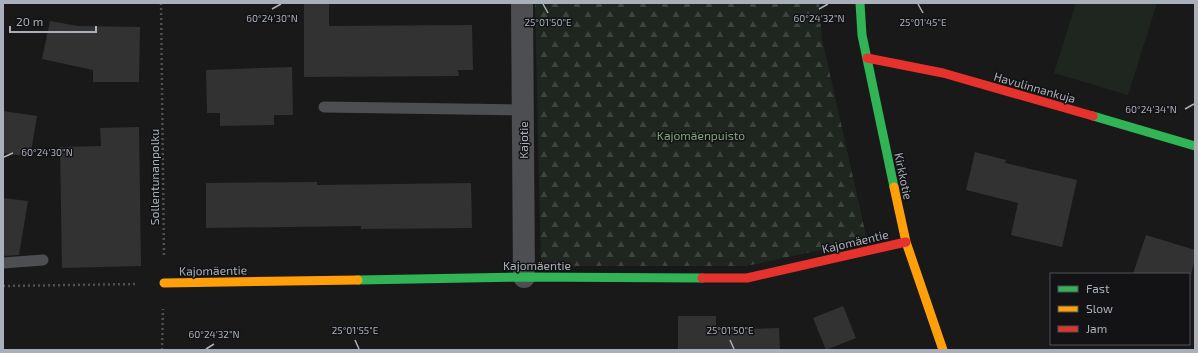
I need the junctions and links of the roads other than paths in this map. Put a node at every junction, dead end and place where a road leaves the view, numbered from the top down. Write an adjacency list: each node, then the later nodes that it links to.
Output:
1 (522, 3): 5 (street, Kajotie)
2 (860, 3): 3 (street, Kirkkotie)
3 (867, 58): 6 (street, Havulinnankuja); 7 (street, Kirkkotie)
4 (324, 107): 5 (lane)
5 (523, 110): 10 (street, Kajotie)
6 (1195, 146)
7 (906, 242): 10 (street, Kajomäentie); 12 (street, Kirkkotie)
8 (43, 260): 9 (lane)
9 (3, 263)
10 (524, 277): 11 (street, Kajomäentie)
11 (164, 283)
12 (943, 350)

